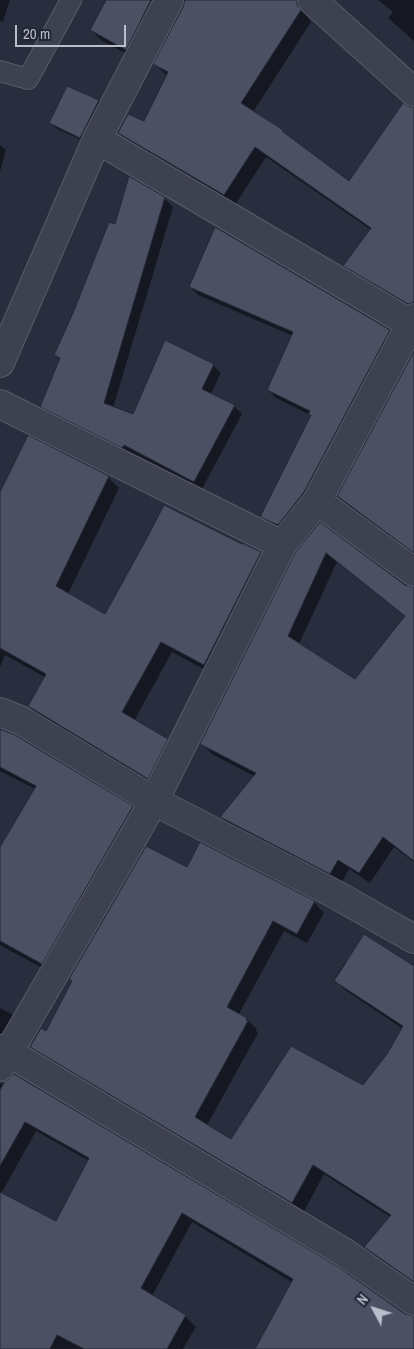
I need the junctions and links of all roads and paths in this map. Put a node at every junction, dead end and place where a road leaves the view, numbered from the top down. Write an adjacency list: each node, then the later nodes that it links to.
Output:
1 (71, 0): 4 (lane)
2 (169, 0): 6 (street)
3 (312, 0): 5 (street)
4 (0, 71)
5 (414, 92)
6 (97, 139): 7 (street); 8 (street)
7 (412, 321): 10 (street)
8 (0, 363)
9 (0, 404): 11 (street)
10 (317, 501): 11 (street); 12 (street)
11 (282, 545): 14 (street)
12 (414, 572)
13 (0, 712): 14 (street)
14 (154, 801): 15 (street); 16 (street)
15 (414, 940)
16 (3, 1056): 17 (street)
17 (414, 1301)

